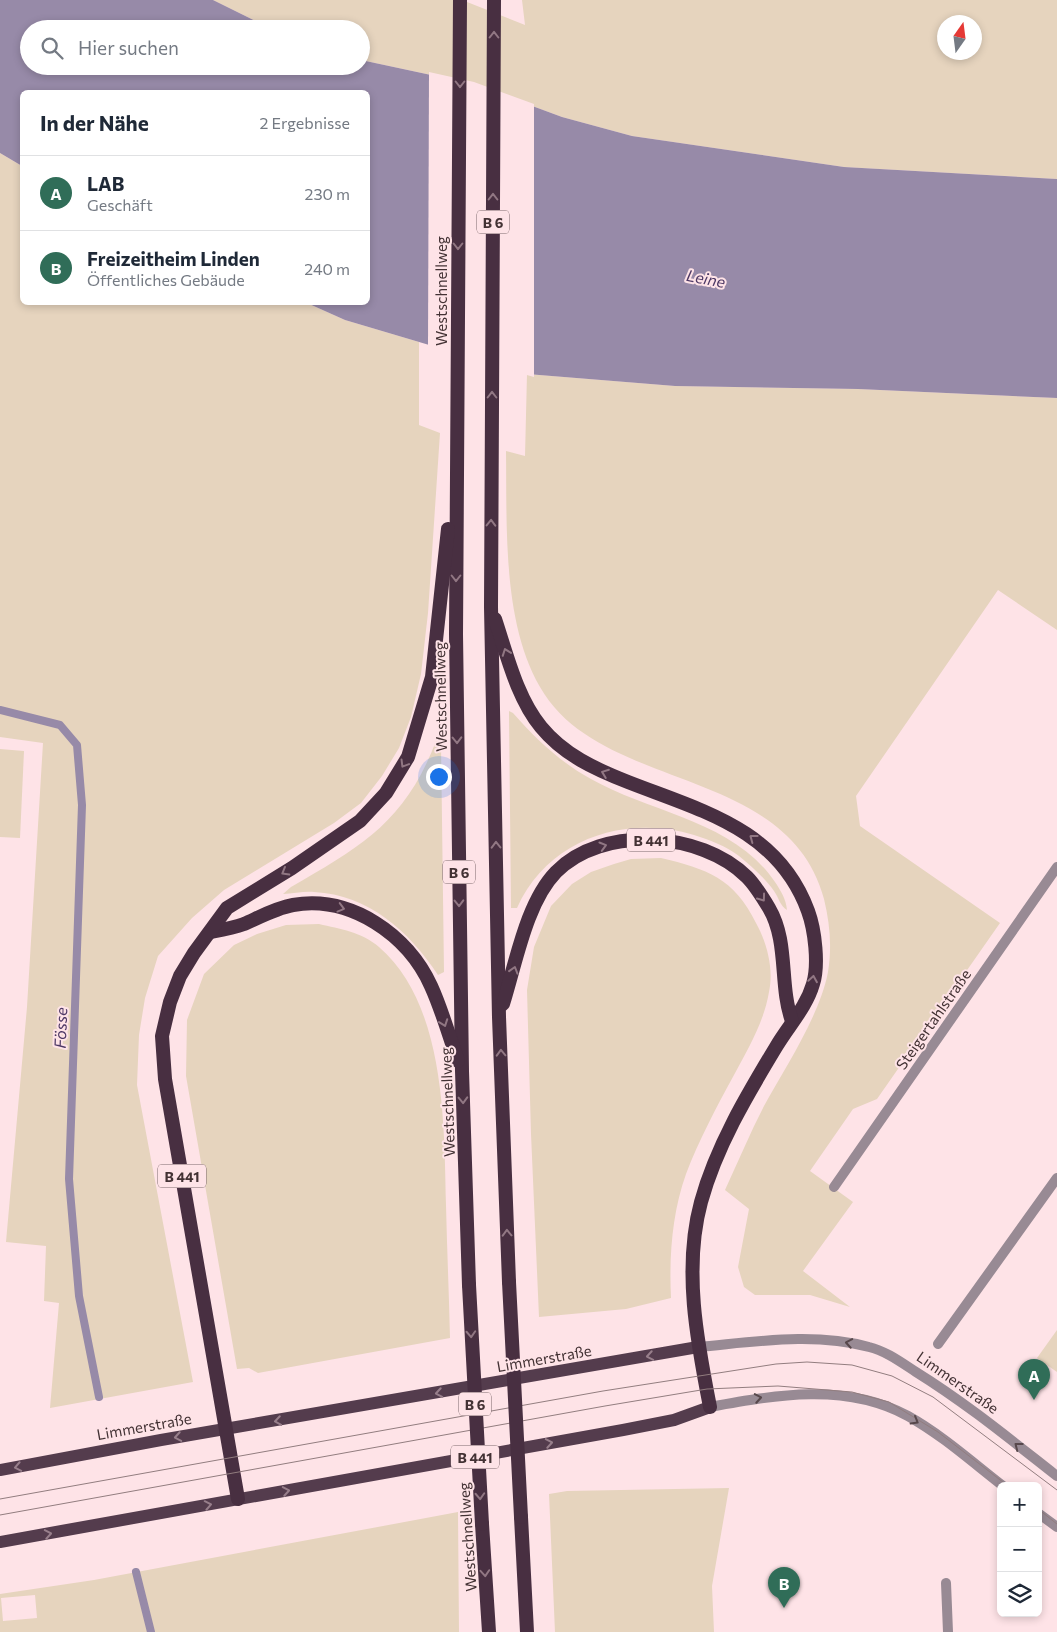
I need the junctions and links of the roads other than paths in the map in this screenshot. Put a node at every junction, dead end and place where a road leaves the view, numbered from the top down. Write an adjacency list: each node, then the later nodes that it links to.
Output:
1 (460, 0): 3 (highway, Westschnellweg / B 6, one-way to 3)
2 (494, 0): 4 (highway, B 6, one-way to 2)
3 (456, 459): 6 (highway, one-way to 6); 9 (highway, Westschnellweg / B 6, one-way to 9)
4 (490, 607): 7 (highway, B 6, one-way to 4); 8 (highway, one-way to 4)
5 (1057, 868): 11 (street, Steigertahlstraße)
6 (210, 932): 9 (highway, one-way to 9); 15 (highway, B 441)
7 (500, 1016): 8 (highway, B 441, one-way to 8); 25 (highway, B 6, one-way to 7, bridge)
8 (792, 1021): 13 (highway)
9 (462, 1071): 24 (highway, Westschnellweg / B 6, one-way to 24, bridge)
10 (1057, 1178): 12 (street)
11 (834, 1187)
12 (938, 1344)
13 (698, 1347): 14 (highway); 15 (main road, Limmerstraße, one-way to 15); 17 (street, Limmerstraße, one-way to 13)
14 (710, 1407): 18 (street, one-way to 18); 19 (main road, B 441, one-way to 14)
15 (226, 1429): 16 (main road, Limmerstraße, one-way to 16); 19 (highway, B 441)
16 (0, 1470)
17 (1057, 1476)
18 (998, 1482)
19 (238, 1500): 22 (main road, B 441, one-way to 19)
20 (1042, 1516): 21 (street)
21 (1057, 1527)
22 (0, 1542)
23 (946, 1583): 26 (street)
24 (489, 1632)
25 (527, 1632)
26 (948, 1632)

